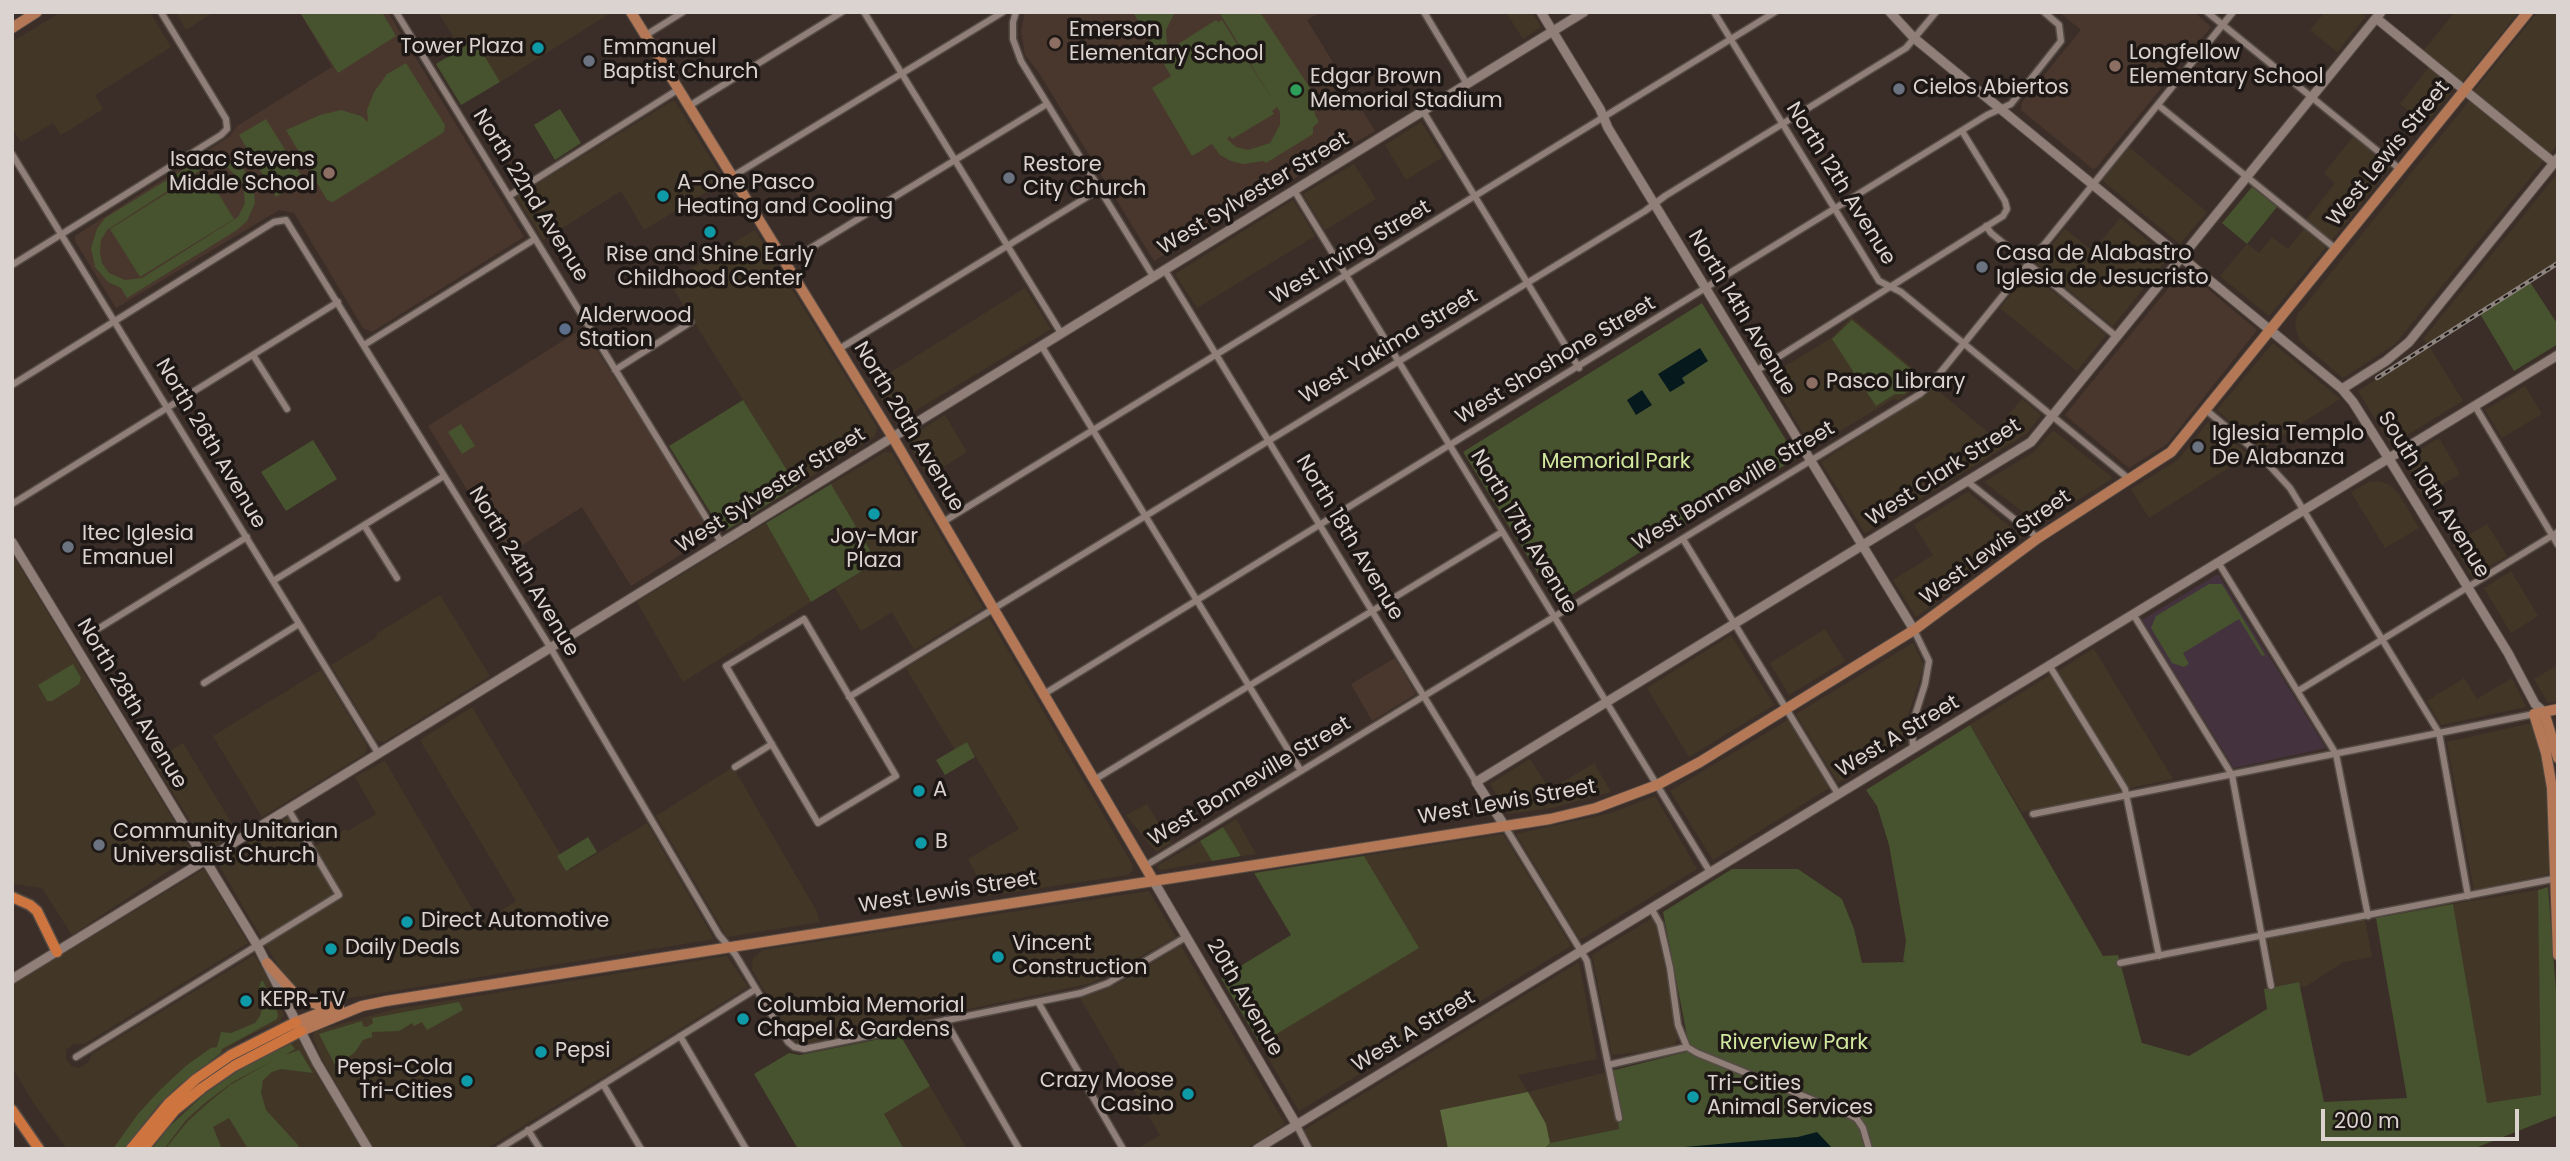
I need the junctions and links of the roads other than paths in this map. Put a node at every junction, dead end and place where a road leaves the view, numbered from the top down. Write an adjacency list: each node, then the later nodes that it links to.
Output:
1 (37, 12): 23 (main road)
2 (161, 12): 55 (street)
3 (396, 12): 50 (street, North 22nd Avenue)
4 (631, 12): 25 (main road, North 20th Avenue)
5 (683, 12): 25 (street)
6 (842, 12): 35 (street)
7 (864, 12): 28 (street)
8 (1003, 12): 28 (street)
9 (1016, 12): 33 (street)
10 (1424, 12): 29 (street)
11 (1541, 12): 24 (street, North 14th Avenue)
12 (1584, 12): 24 (street, West Sylvester Street)
13 (1714, 12): 27 (street, North 12th Avenue)
14 (1775, 12): 27 (street, West Irving Street)
15 (1890, 12): 26 (street, South 10th Avenue)
16 (1936, 12): 26 (street, West Yakima Street)
17 (2044, 12): 36 (street, West Shoshone Street)
18 (2207, 12): 22 (street)
19 (2233, 12): 22 (street, West Bonneville Street)
20 (2528, 12): 31 (main road, West Lewis Street)
21 (2375, 14): 31 (street); 32 (street, West Clark Street)
22 (2223, 25): 32 (street); 34 (street, West Bonneville Street)
23 (12, 28)
24 (1552, 32): 29 (street, West Sylvester Street); 38 (street, North 14th Avenue)
25 (646, 35): 30 (main road, North 20th Avenue)
26 (1914, 38): 36 (street, South 10th Avenue); 39 (street, West Yakima Street)
27 (1731, 40): 38 (street, West Irving Street); 39 (street, North 12th Avenue)
28 (902, 74): 42 (street); 45 (street)
29 (1467, 84): 37 (street, West Sylvester Street)
30 (679, 89): 35 (main road, North 20th Avenue); 50 (street)
31 (2465, 91): 43 (street); 44 (main road, West Lewis Street)
32 (2312, 97): 44 (street); 46 (street, West Clark Street)
33 (1047, 104): 42 (street); 48 (street)
34 (2158, 105): 46 (street); 47 (street, West Bonneville Street)
35 (689, 106): 45 (main road, North 20th Avenue)
36 (2000, 109): 40 (street, West Shoshone Street); 47 (street, South 10th Avenue)
37 (1423, 111): 49 (street, West Sylvester Street); 51 (street)
38 (1604, 118): 51 (street, West Irving Street); 52 (street, North 14th Avenue)
39 (1783, 125): 52 (street, West Yakima Street); 53 (street, North 12th Avenue)
40 (1962, 131): 53 (street, West Shoshone Street); 54 (street)
41 (12, 154): 55 (street, North 26th Avenue)
42 (954, 160): 57 (street); 60 (street)
43 (2556, 160): 87 (street)
44 (2400, 170): 58 (main road, West Lewis Street)
45 (733, 176): 60 (main road, North 20th Avenue)
46 (2247, 177): 58 (street); 59 (street, West Clark Street)
47 (2093, 185): 59 (street, South 10th Avenue); 61 (street, West Bonneville Street)
48 (1100, 189): 57 (street); 64 (street)
49 (1294, 190): 63 (street, West Sylvester Street); 65 (street, North 17th Avenue)
50 (509, 196): 56 (street, North 22nd Avenue)
51 (1475, 198): 65 (street, West Irving Street); 66 (street)
52 (1655, 204): 66 (street, West Yakima Street); 68 (street, North 14th Avenue)
53 (1835, 209): 67 (street, North 12th Avenue); 68 (street, West Shoshone Street)
54 (1986, 226): 61 (street); 67 (street)
55 (62, 234): 62 (street); 70 (street, North 26th Avenue)
56 (535, 239): 76 (street); 84 (street, North 22nd Avenue)
57 (1007, 246): 73 (street); 78 (street)
58 (2336, 249): 72 (main road, West Lewis Street)
59 (2182, 257): 72 (street, South 10th Avenue); 74 (street, West Clark Street)
60 (786, 263): 78 (main road, North 20th Avenue)
61 (2029, 264): 74 (street); 75 (street, West Bonneville Street)
62 (12, 265)
63 (1164, 269): 64 (street, West Sylvester Street); 80 (street, North 18th Avenue)
64 (1153, 276): 73 (street, West Sylvester Street)
65 (1346, 276): 80 (street, West Irving Street); 82 (street, North 17th Avenue)
66 (1527, 283): 82 (street, West Yakima Street); 83 (street)
67 (1889, 287): 75 (street, North 12th Avenue); 85 (street)
68 (1706, 289): 83 (street, West Shoshone Street); 85 (street, North 14th Avenue)
69 (338, 302): 70 (street, North 24th Avenue); 76 (street, North 24th Avenue); 79 (street)
70 (115, 321): 86 (street); 89 (street, North 26th Avenue)
71 (691, 323): 84 (street)
72 (2271, 330): 87 (street, South 10th Avenue); 91 (main road, West Lewis Street)
73 (1061, 333): 77 (street, West Sylvester Street)
74 (2117, 337): 92 (street, West Clark Street)
75 (1964, 344): 92 (street, North 12th Avenue); 98 (street, West Bonneville Street)
76 (364, 345): 99 (street, North 24th Avenue)
77 (1041, 345): 93 (street); 94 (street, West Sylvester Street)
78 (839, 349): 94 (main road, North 20th Avenue)
79 (253, 355): 89 (street); 90 (street)
80 (1217, 355): 93 (street, West Irving Street); 95 (street, North 18th Avenue)
81 (2558, 355): 88 (street, West A Street)
82 (1398, 362): 95 (street, West Yakima Street); 96 (street, North 17th Avenue)
83 (1579, 368): 96 (street, West Shoshone Street)
84 (615, 370): 114 (street, North 22nd Avenue)
85 (1756, 371): 98 (street, North 14th Avenue)
86 (12, 385)
87 (2342, 389): 97 (street, South 10th Avenue)
88 (2475, 406): 97 (street, West A Street); 109 (street)
89 (167, 408): 102 (street); 110 (street, North 26th Avenue)
90 (288, 409)
91 (2206, 410): 100 (main road, West Lewis Street); 103 (street)
92 (2052, 416): 100 (street, North 12th Avenue); 101 (street, West Clark Street)
93 (1093, 431): 104 (street); 105 (street, West Irving Street)
94 (892, 436): 105 (main road, North 20th Avenue); 114 (street, West Sylvester Street)
95 (1269, 441): 104 (street, West Yakima Street); 107 (street, North 18th Avenue)
96 (1450, 446): 107 (street, West Shoshone Street); 108 (street, North 17th Avenue)
97 (2389, 458): 103 (street, West A Street); 120 (street, South 10th Avenue)
98 (1811, 461): 112 (street, West Bonneville Street); 116 (street, North 14th Avenue)
99 (444, 476): 106 (street); 131 (street, North 24th Avenue)
100 (2129, 479): 111 (main road, West Lewis Street)
101 (1968, 482): 111 (street); 116 (street, West Clark Street)
102 (12, 504)
103 (2304, 510): 117 (street, West A Street); 130 (street)
104 (1145, 516): 121 (street); 122 (street, West Yakima Street)
105 (943, 522): 122 (main road, North 20th Avenue)
106 (364, 525): 118 (street); 119 (street)
107 (1321, 525): 121 (street, West Shoshone Street); 123 (street, North 18th Avenue)
108 (1502, 532): 123 (street); 125 (street, North 17th Avenue)
109 (2555, 534): 115 (street); 120 (street)
110 (247, 537): 119 (street, North 26th Avenue); 128 (street)
111 (2038, 538): 129 (main road, West Lewis Street)
112 (1683, 539): 125 (street, West Bonneville Street); 127 (street)
113 (12, 542): 160 (street, North 28th Avenue)
114 (721, 542): 131 (street, West Sylvester Street)
115 (2558, 545)
116 (1863, 546): 127 (street, West Clark Street); 129 (street, North 14th Avenue)
117 (2218, 562): 124 (street, West A Street); 135 (street)
118 (397, 578)
119 (273, 581): 126 (street, North 26th Avenue)
120 (2468, 587): 130 (street); 142 (street, South 10th Avenue)
121 (1197, 601): 134 (street); 136 (street, West Shoshone Street)
122 (994, 609): 136 (main road, North 20th Avenue); 138 (street, West Yakima Street)
123 (1373, 611): 134 (street); 137 (street, North 18th Avenue)
124 (2133, 614): 132 (street, West A Street); 151 (street)
125 (1555, 617): 137 (street, West Bonneville Street); 139 (street, North 17th Avenue)
126 (299, 624): 133 (street); 146 (street, North 26th Avenue)
127 (1735, 624): 139 (street, West Clark Street); 140 (street)
128 (96, 630)
129 (1914, 630): 140 (main road, West Lewis Street); 145 (street)
130 (2382, 639): 135 (street); 143 (street)
131 (550, 647): 146 (street, West Sylvester Street); 172 (street, North 24th Avenue)
132 (2049, 666): 145 (street, West A Street); 156 (street)
133 (204, 683)
134 (1249, 686): 150 (street); 152 (street)
135 (2298, 691): 147 (street)
136 (1044, 694): 152 (main road, North 20th Avenue)
137 (1424, 696): 150 (street, West Bonneville Street); 153 (street, North 18th Avenue)
138 (849, 697): 144 (street); 144 (street)
139 (1606, 702): 153 (street, West Clark Street); 154 (street, North 17th Avenue)
140 (1788, 709): 154 (main road, West Lewis Street); 155 (street)
141 (2558, 709): 142 (main road)
142 (2538, 710): 143 (street); 148 (main road, South 10th Avenue); 163 (main road, South 10th Avenue)
143 (2439, 733): 147 (street); 165 (street)
144 (772, 744): 149 (street)
145 (1913, 748): 155 (street, West A Street)
146 (378, 753): 157 (street, West Sylvester Street)
147 (2336, 754): 151 (street); 168 (street)
148 (2558, 758)
149 (735, 766)
150 (1301, 771): 161 (street, West Bonneville Street)
151 (2232, 775): 156 (street); 169 (street)
152 (1094, 780): 161 (main road, North 20th Avenue)
153 (1476, 782): 159 (street, North 18th Avenue)
154 (1657, 785): 159 (main road, West Lewis Street); 162 (street, North 17th Avenue)
155 (1838, 794): 162 (street, West A Street)
156 (2127, 795): 158 (street); 176 (street)
157 (288, 808): 160 (street, West Sylvester Street); 171 (street)
158 (2033, 814)
159 (1504, 825): 164 (main road, West Lewis Street); 173 (street)
160 (206, 859): 171 (street, North 28th Avenue); 174 (street, West Sylvester Street)
161 (1145, 866): 164 (main road, 20th Avenue)
162 (1710, 872): 167 (street, West A Street)
163 (2556, 879): 165 (street); 175 (main road, South 10th Avenue)
164 (1153, 880): 170 (street, 20th Avenue); 172 (main road, West Lewis Street)
165 (2468, 896): 168 (street)
166 (12, 897): 174 (highway)
167 (1651, 908): 173 (street, West A Street); 188 (street)
168 (2368, 916): 169 (street)
169 (2262, 936): 176 (street); 180 (street)
170 (1186, 937): 182 (street); 194 (street, 20th Avenue)
171 (257, 945): 177 (street, North 28th Avenue); 189 (street)
172 (729, 947): 181 (street, North 24th Avenue); 183 (main road, West Lewis Street)
173 (1581, 951): 190 (street); 194 (street, West A Street)
174 (57, 952): 179 (street, West Sylvester Street)
175 (2558, 954)
176 (2158, 956): 178 (street)
177 (267, 963): 184 (main road); 186 (street, North 28th Avenue)
178 (2120, 963)
179 (12, 979)
180 (2271, 986)
181 (756, 989): 185 (street, North 24th Avenue); 187 (street)
182 (1038, 1002): 185 (street); 205 (street)
183 (362, 1006): 184 (main road, West Lewis Street); 186 (main road, West Lewis Street)
184 (339, 1007): 186 (main road, West Lewis Street)
185 (945, 1020): 204 (street)
186 (299, 1027): 197 (highway); 198 (highway); 199 (street, North 28th Avenue)
187 (680, 1036): 191 (street); 203 (street)
188 (1687, 1047): 190 (street); 208 (street)
189 (76, 1057)
190 (1608, 1065): 193 (street)
191 (603, 1084): 195 (street); 202 (street)
192 (12, 1110): 196 (highway)
193 (1619, 1118)
194 (1296, 1124): 206 (street, West A Street); 207 (street, 20th Avenue)
195 (528, 1130): 200 (street); 201 (street)
196 (39, 1149)
197 (131, 1149)
198 (143, 1149)
199 (368, 1149)
200 (499, 1149)
201 (540, 1149)
202 (641, 1149)
203 (746, 1149)
204 (1019, 1149)
205 (1123, 1149)
206 (1257, 1149)
207 (1309, 1149)
208 (1869, 1149)

